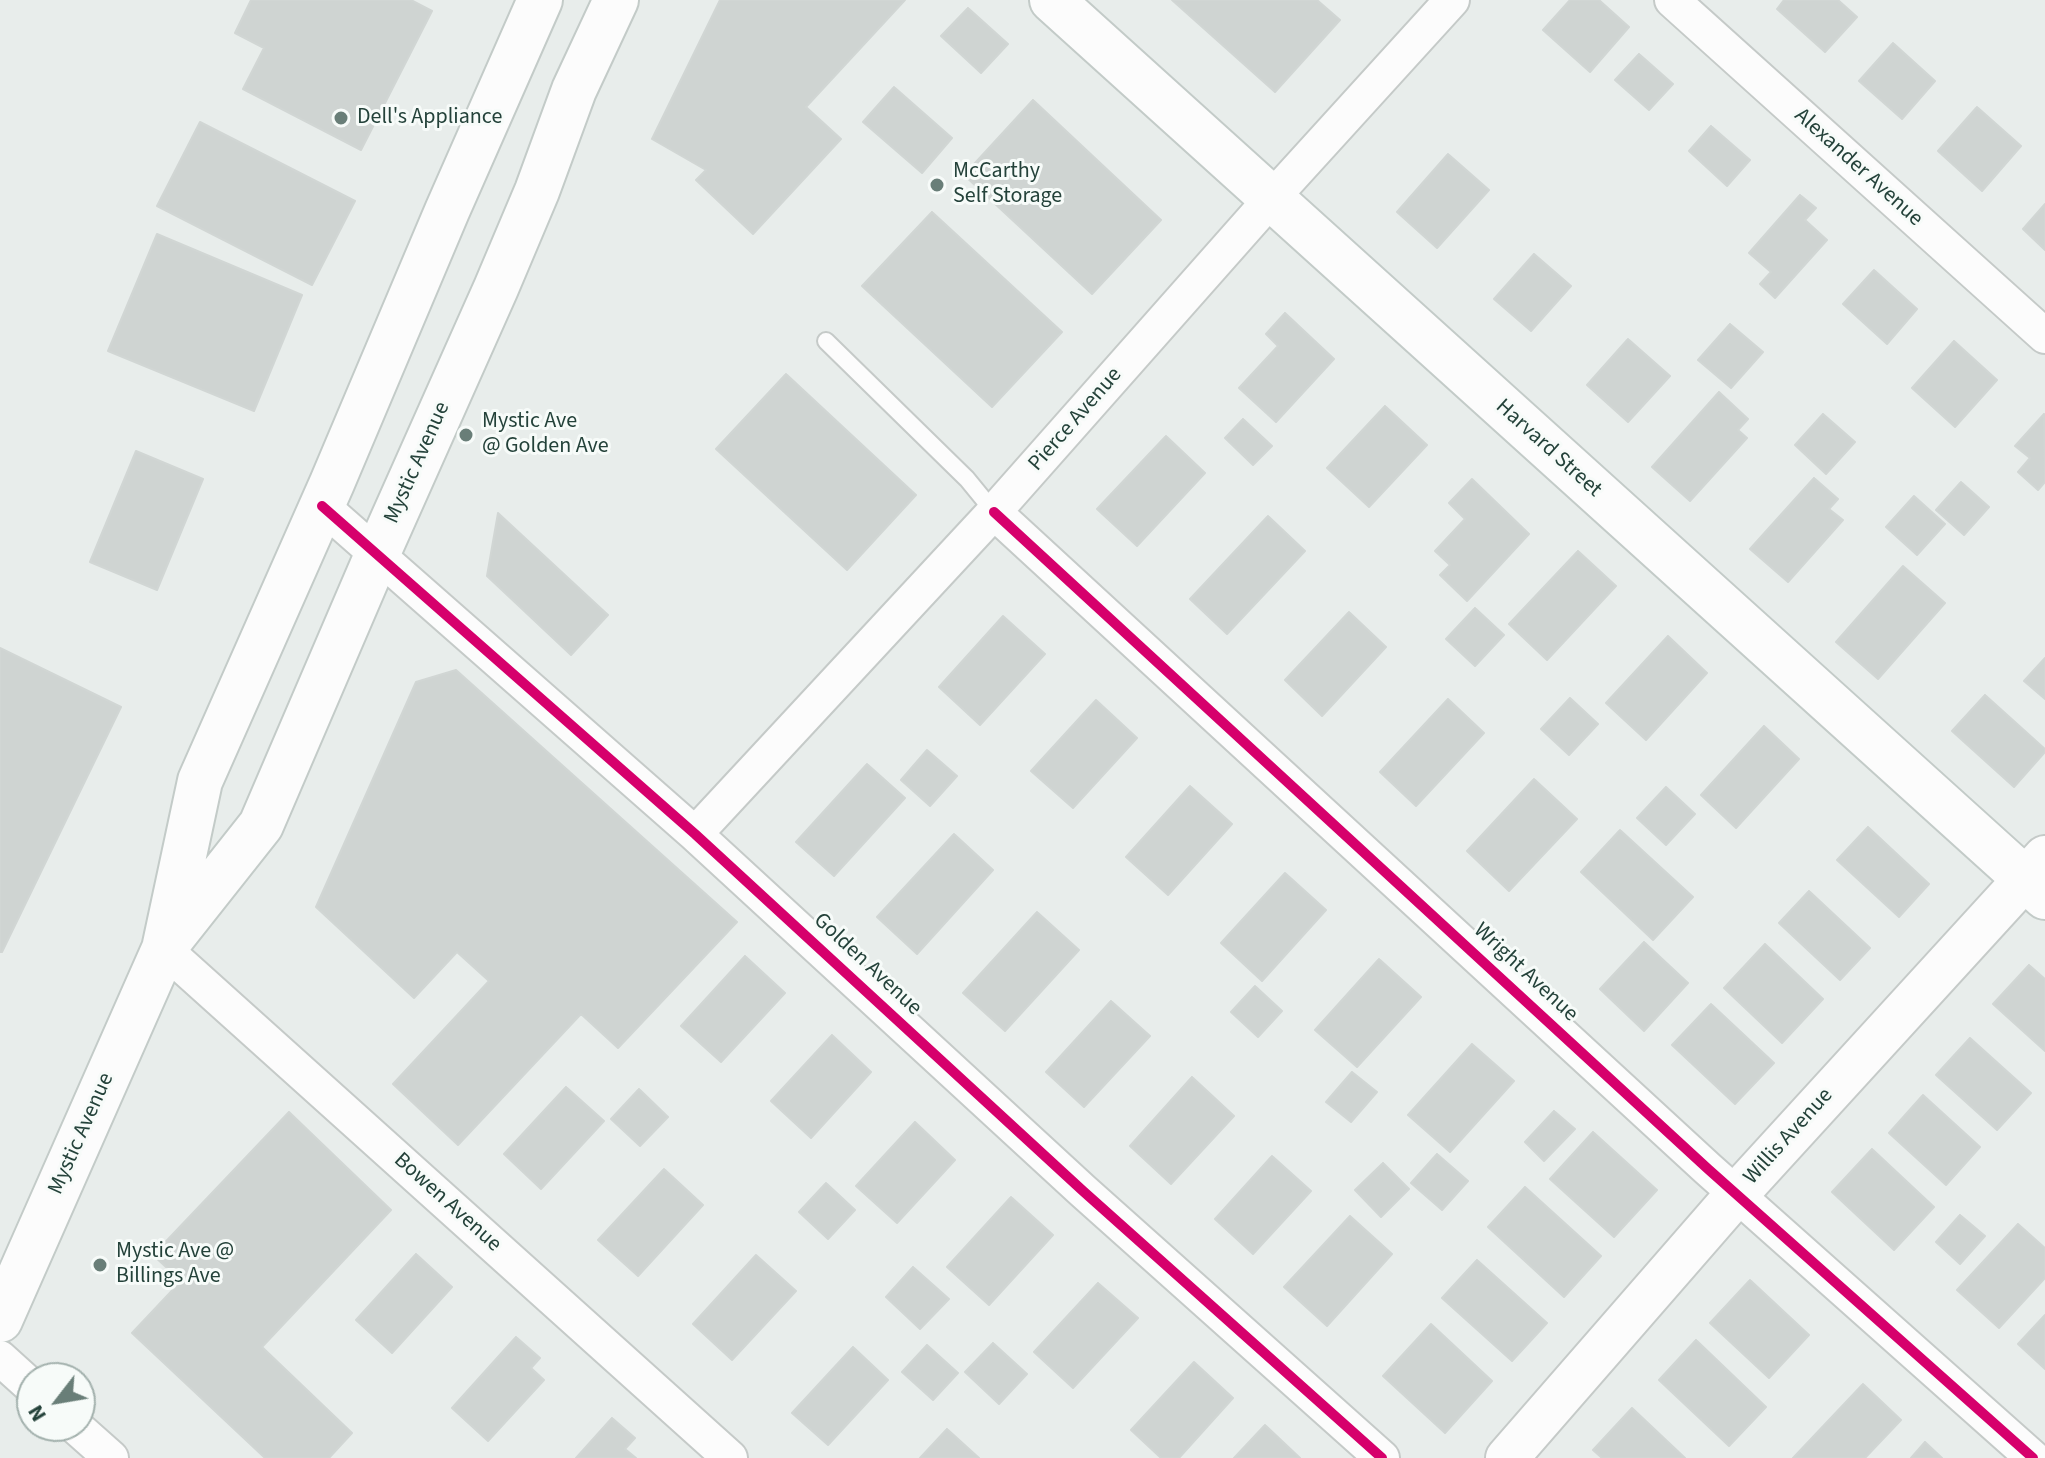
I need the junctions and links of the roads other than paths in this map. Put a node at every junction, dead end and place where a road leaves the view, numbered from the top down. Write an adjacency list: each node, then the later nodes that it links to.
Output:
1 (540, 0): 9 (main road, Mystic Avenue)
2 (616, 0): 11 (main road, Mystic Avenue)
3 (1052, 0): 6 (main road, Harvard Street)
4 (1452, 0): 6 (street, Pierce Avenue)
5 (1672, 0): 7 (street, Alexander Avenue)
6 (1271, 199): 10 (street, Pierce Avenue); 13 (main road, Harvard Street)
7 (2045, 336)
8 (826, 341): 10 (lane)
9 (322, 506): 11 (street, Golden Avenue); 14 (main road, Mystic Avenue)
10 (994, 512): 12 (street, Pierce Avenue); 15 (street, Wright Avenue)
11 (377, 555): 12 (street, Golden Avenue); 14 (main road, Mystic Avenue)
12 (695, 834): 22 (street, Golden Avenue)
13 (2038, 878): 15 (street, Willis Avenue)
14 (164, 949): 16 (main road, Mystic Avenue); 21 (street, Bowen Avenue)
15 (1736, 1195): 23 (street, Willis Avenue); 24 (street, Wright Avenue)
16 (0, 1320)
17 (0, 1358): 18 (street)
18 (16, 1372)
19 (93, 1442): 20 (street)
20 (111, 1458)
21 (730, 1458)
22 (1382, 1458)
23 (1507, 1458)
24 (2033, 1458)

